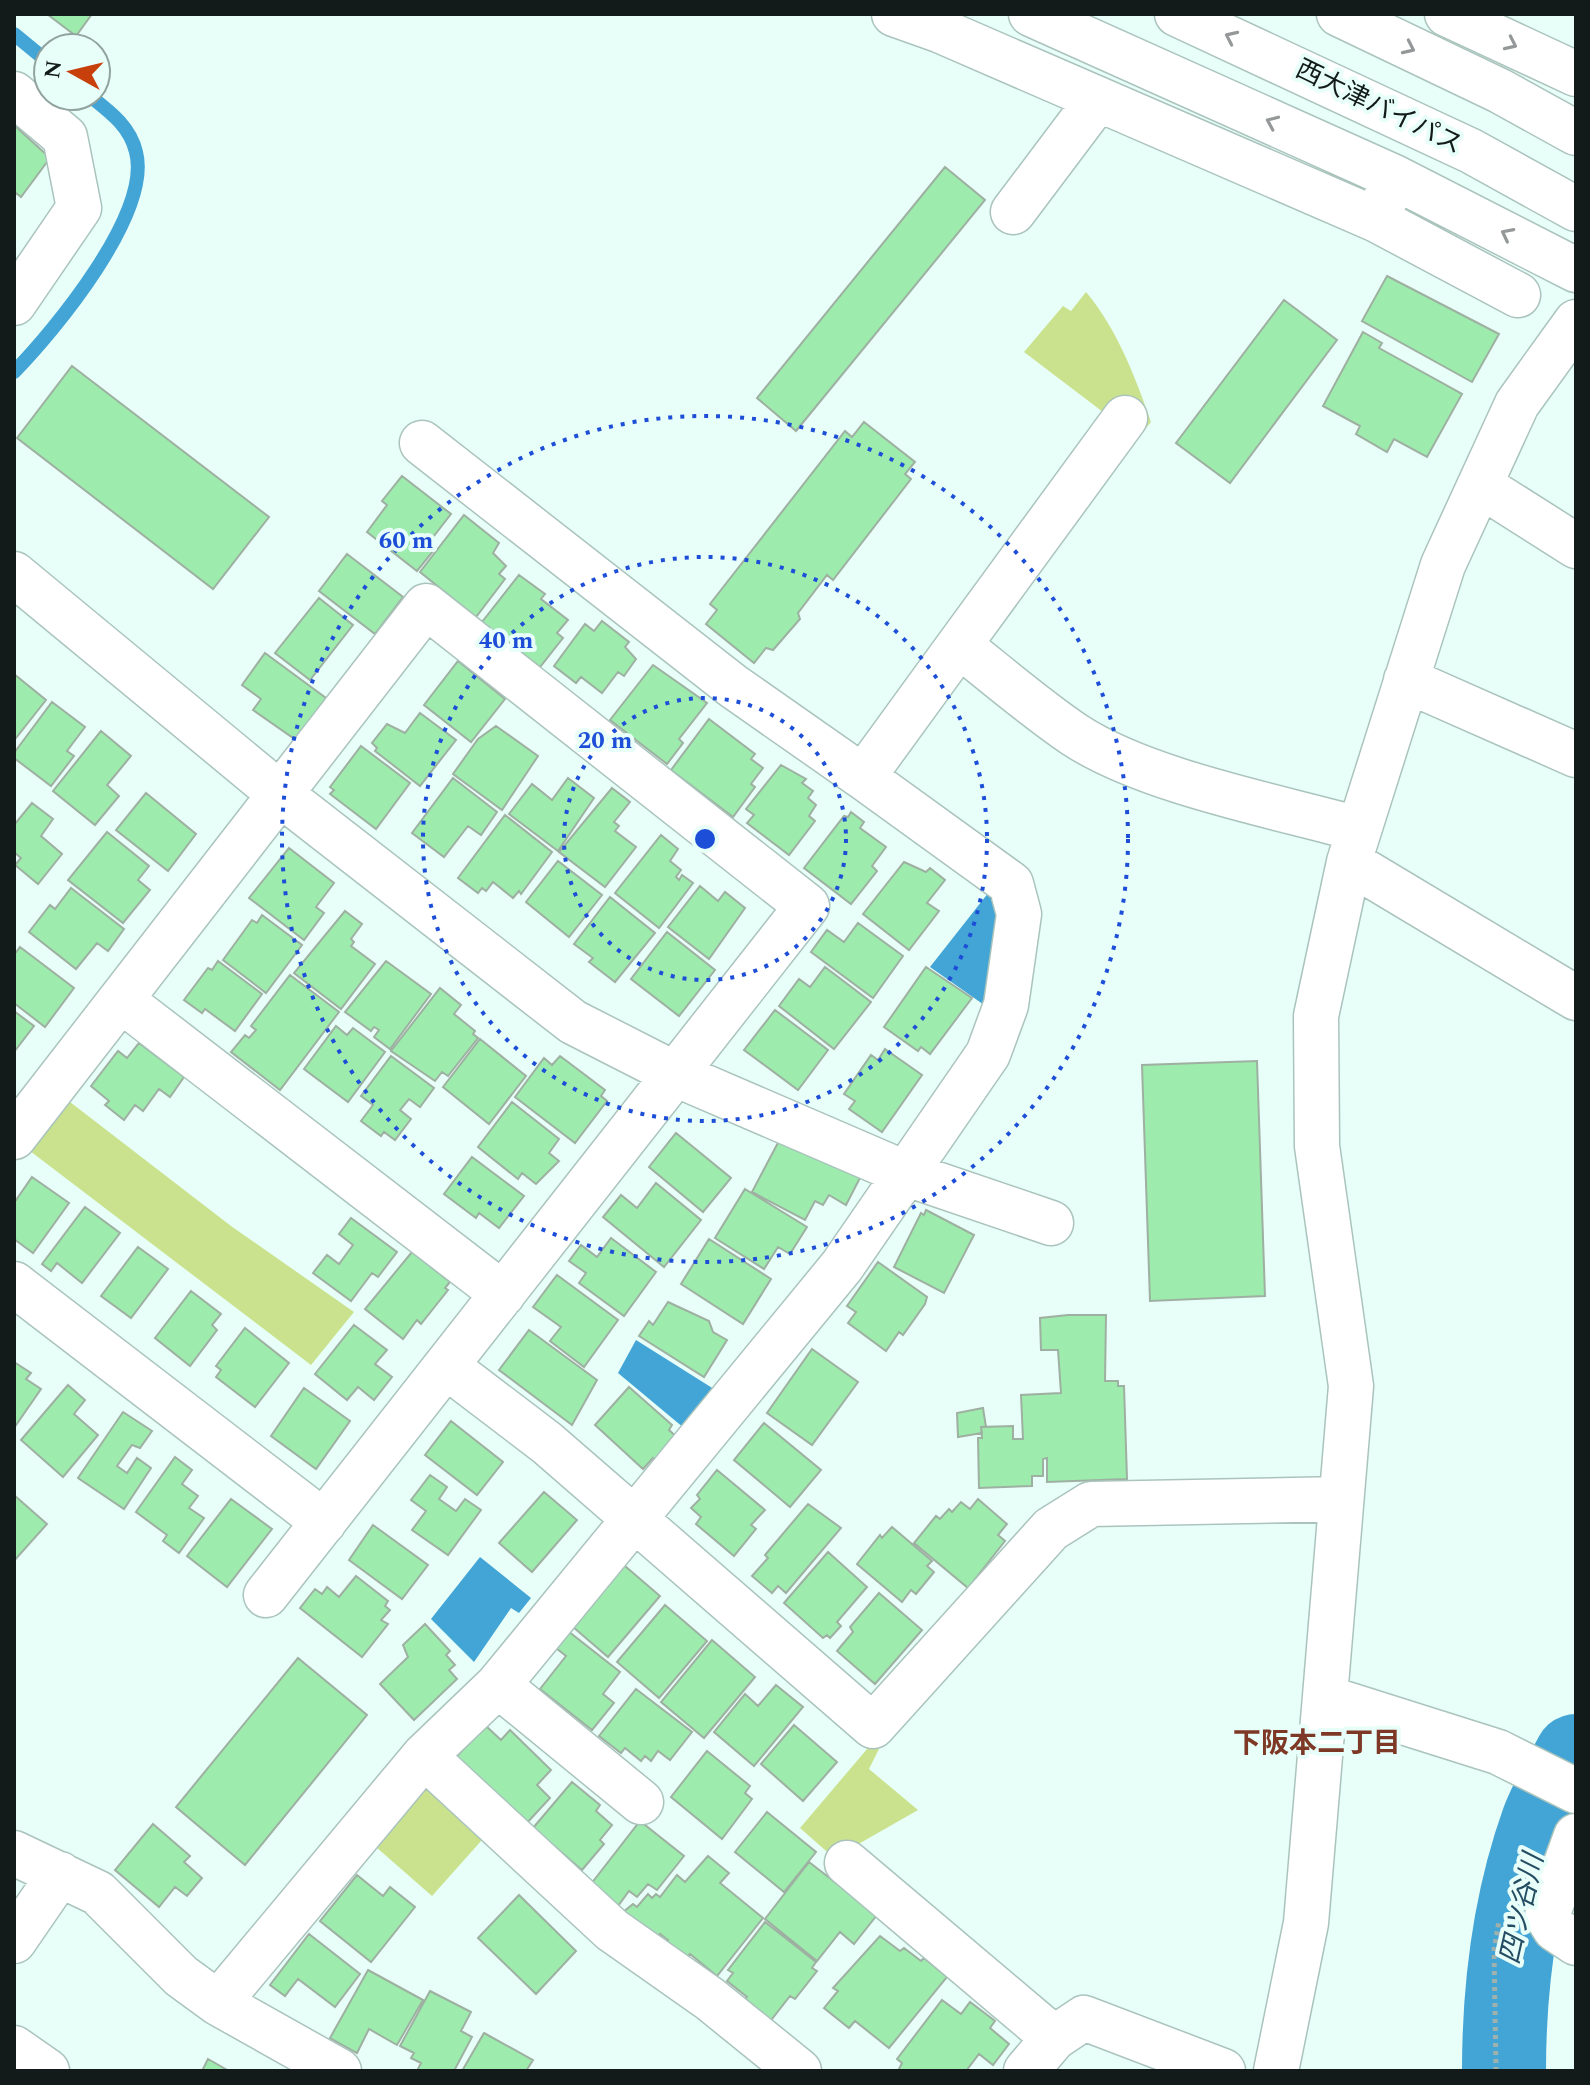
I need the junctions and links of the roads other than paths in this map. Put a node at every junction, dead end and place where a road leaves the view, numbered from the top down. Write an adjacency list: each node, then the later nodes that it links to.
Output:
1 (894, 14): 8 (main road)
2 (1031, 14): 10 (main road, one-way to 2)
3 (1177, 14): 11 (main road, 西大津バイパス, one-way to 3)
4 (1339, 14): 9 (main road, one-way to 9)
5 (1447, 14): 6 (main road, one-way to 6)
6 (1576, 74)
7 (14, 94): 16 (main road)
8 (1098, 99): 12 (main road); 13 (main road)
9 (1576, 133)
10 (1394, 177): 13 (main road); 14 (main road, one-way to 10)
11 (1576, 209)
12 (1013, 212)
13 (1377, 220): 15 (main road)
14 (1576, 270)
15 (1518, 295)
16 (14, 303)
17 (1576, 322): 20 (main road)
18 (1125, 418): 23 (main road)
19 (422, 443): 26 (main road)
20 (1480, 485): 21 (main road); 24 (main road)
21 (1576, 546)
22 (14, 574): 27 (main road)
23 (959, 645): 26 (main road); 28 (main road)
24 (1406, 680): 25 (main road); 28 (main road)
25 (1576, 755)
26 (863, 777): 33 (main road)
27 (280, 794): 30 (main road); 31 (main road); 31 (main road)
28 (1353, 845): 29 (main road); 38 (main road)
29 (1576, 998)
30 (121, 1000): 32 (main road); 36 (main road)
31 (675, 1074): 33 (main road); 36 (main road)
32 (14, 1137)
33 (907, 1174): 34 (main road); 39 (main road)
34 (1051, 1223)
35 (14, 1284): 40 (main road)
36 (503, 1294): 37 (main road)
37 (446, 1366): 39 (main road); 40 (main road)
38 (1341, 1499): 39 (main road); 43 (main road)
39 (635, 1521): 42 (main road)
40 (324, 1522): 41 (main road)
41 (266, 1595)
42 (498, 1685): 44 (main road); 46 (main road)
43 (1327, 1698): 45 (main road); 61 (main road)
44 (424, 1756): 53 (main road); 58 (main road)
45 (1563, 1786)
46 (641, 1802)
47 (1576, 1836): 52 (main road)
48 (14, 1853): 50 (main road)
49 (847, 1863): 54 (main road)
50 (60, 1874): 51 (main road); 53 (main road)
51 (14, 1941)
52 (1576, 1943)
53 (218, 2003): 57 (main road)
54 (1054, 2038): 59 (main road); 60 (main road)
55 (14, 2048): 56 (main road)
56 (47, 2071)
57 (339, 2071)
58 (799, 2071)
59 (1026, 2071)
60 (1223, 2071)
61 (1276, 2071)

